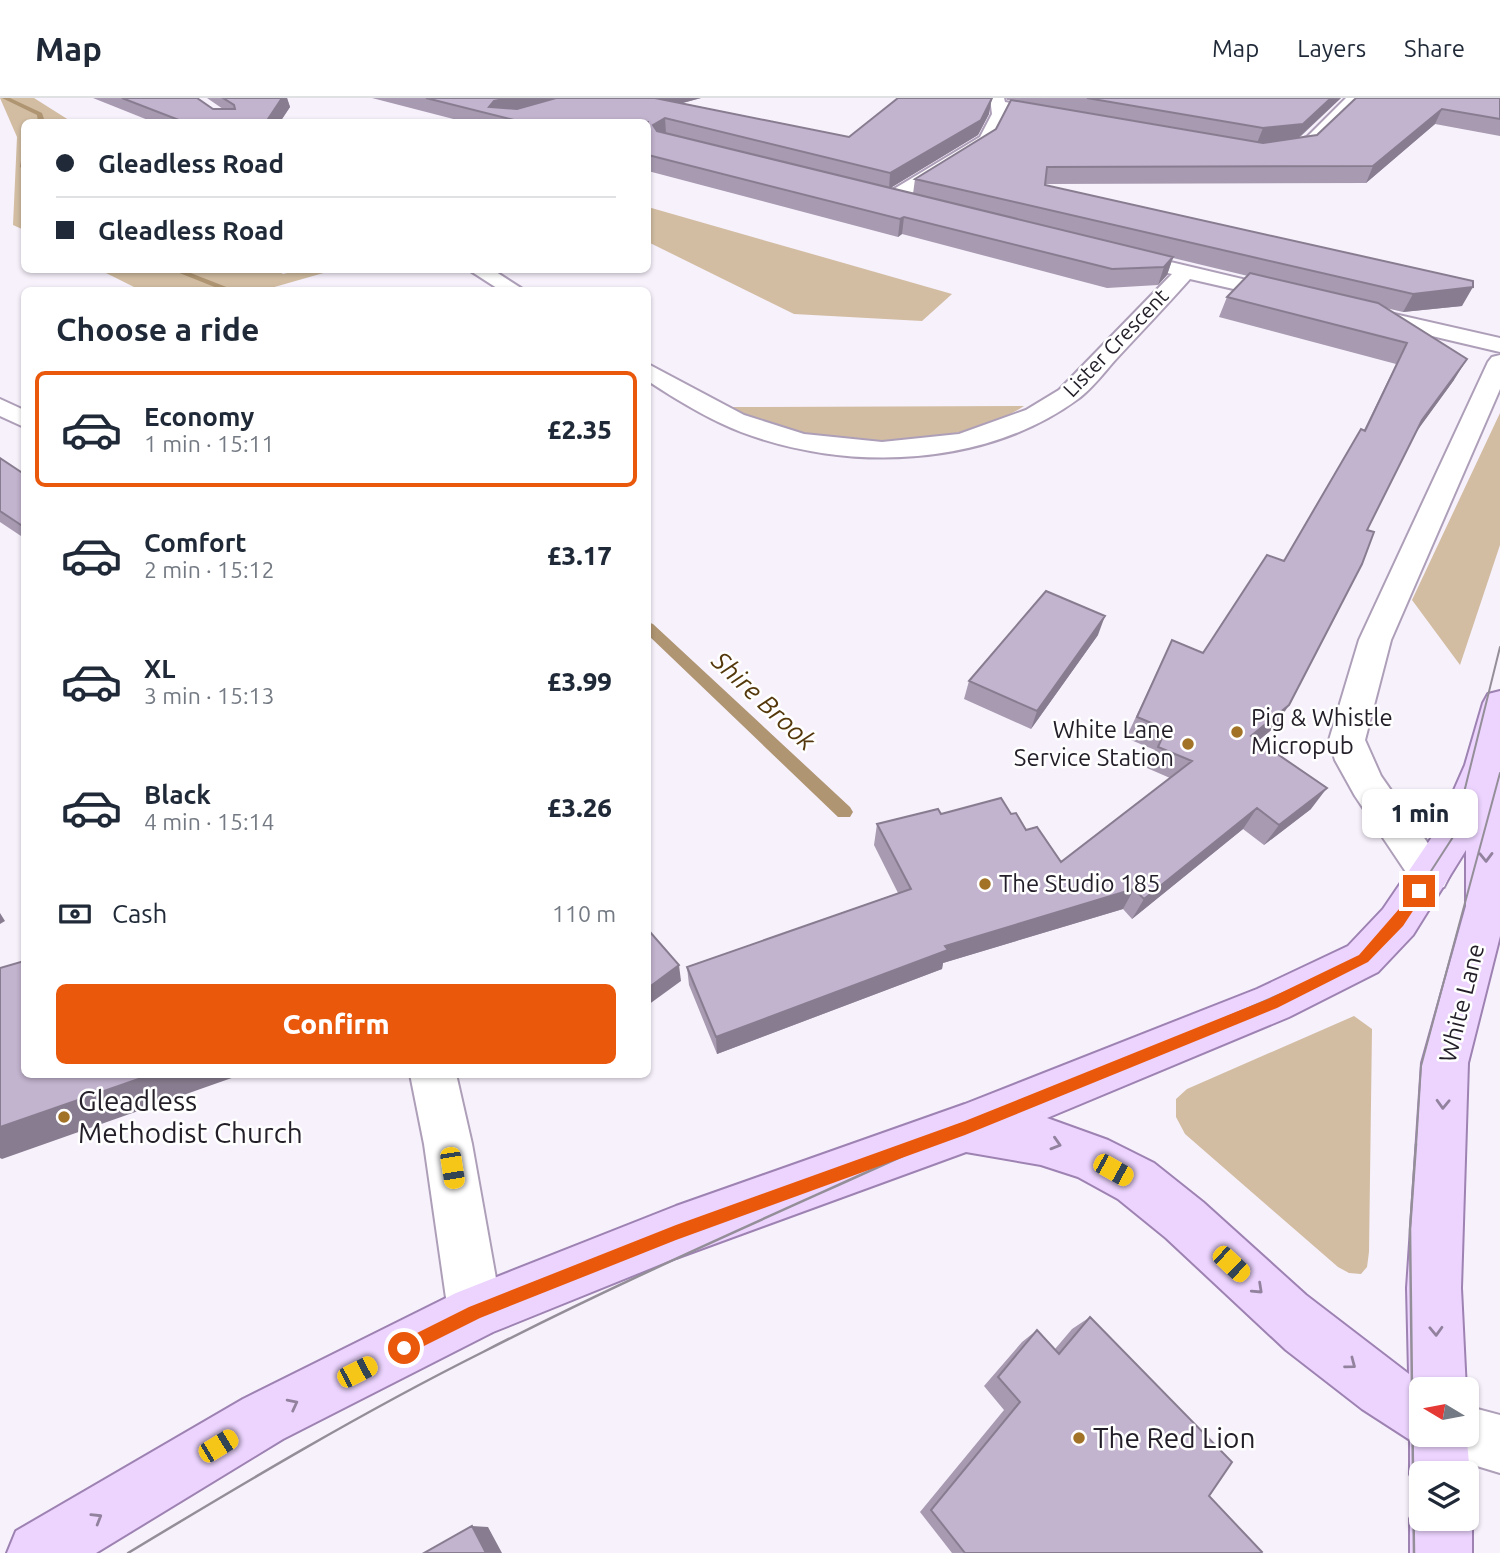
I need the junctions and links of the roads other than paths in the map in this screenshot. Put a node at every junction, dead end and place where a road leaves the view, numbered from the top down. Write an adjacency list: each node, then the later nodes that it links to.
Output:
1 (1354, 98): 4 (street)
2 (998, 102): 3 (street); 5 (street)
3 (1073, 119)
4 (1270, 150)
5 (916, 205)
6 (1095, 250): 7 (street)
7 (1186, 271): 10 (street); 14 (street, Lister Crescent)
8 (484, 273): 9 (street)
9 (509, 287)
10 (1308, 300)
11 (1335, 306): 12 (street)
12 (1500, 345)
13 (1500, 362): 19 (street)
14 (651, 373)
15 (0, 406): 16 (street)
16 (21, 418)
17 (1500, 702): 18 (main road, White Lane)
18 (1483, 765): 19 (main road); 23 (main road, White Lane, one-way to 23)
19 (1430, 875): 21 (main road)
20 (434, 1078): 22 (street)
21 (965, 1128): 22 (main road); 24 (main road, one-way to 24)
22 (475, 1312): 28 (main road, one-way to 22)
23 (1437, 1377)
24 (1409, 1407)
25 (1479, 1439): 26 (street)
26 (1500, 1444)
27 (1441, 1531): 29 (main road)
28 (38, 1553)
29 (1441, 1553)

